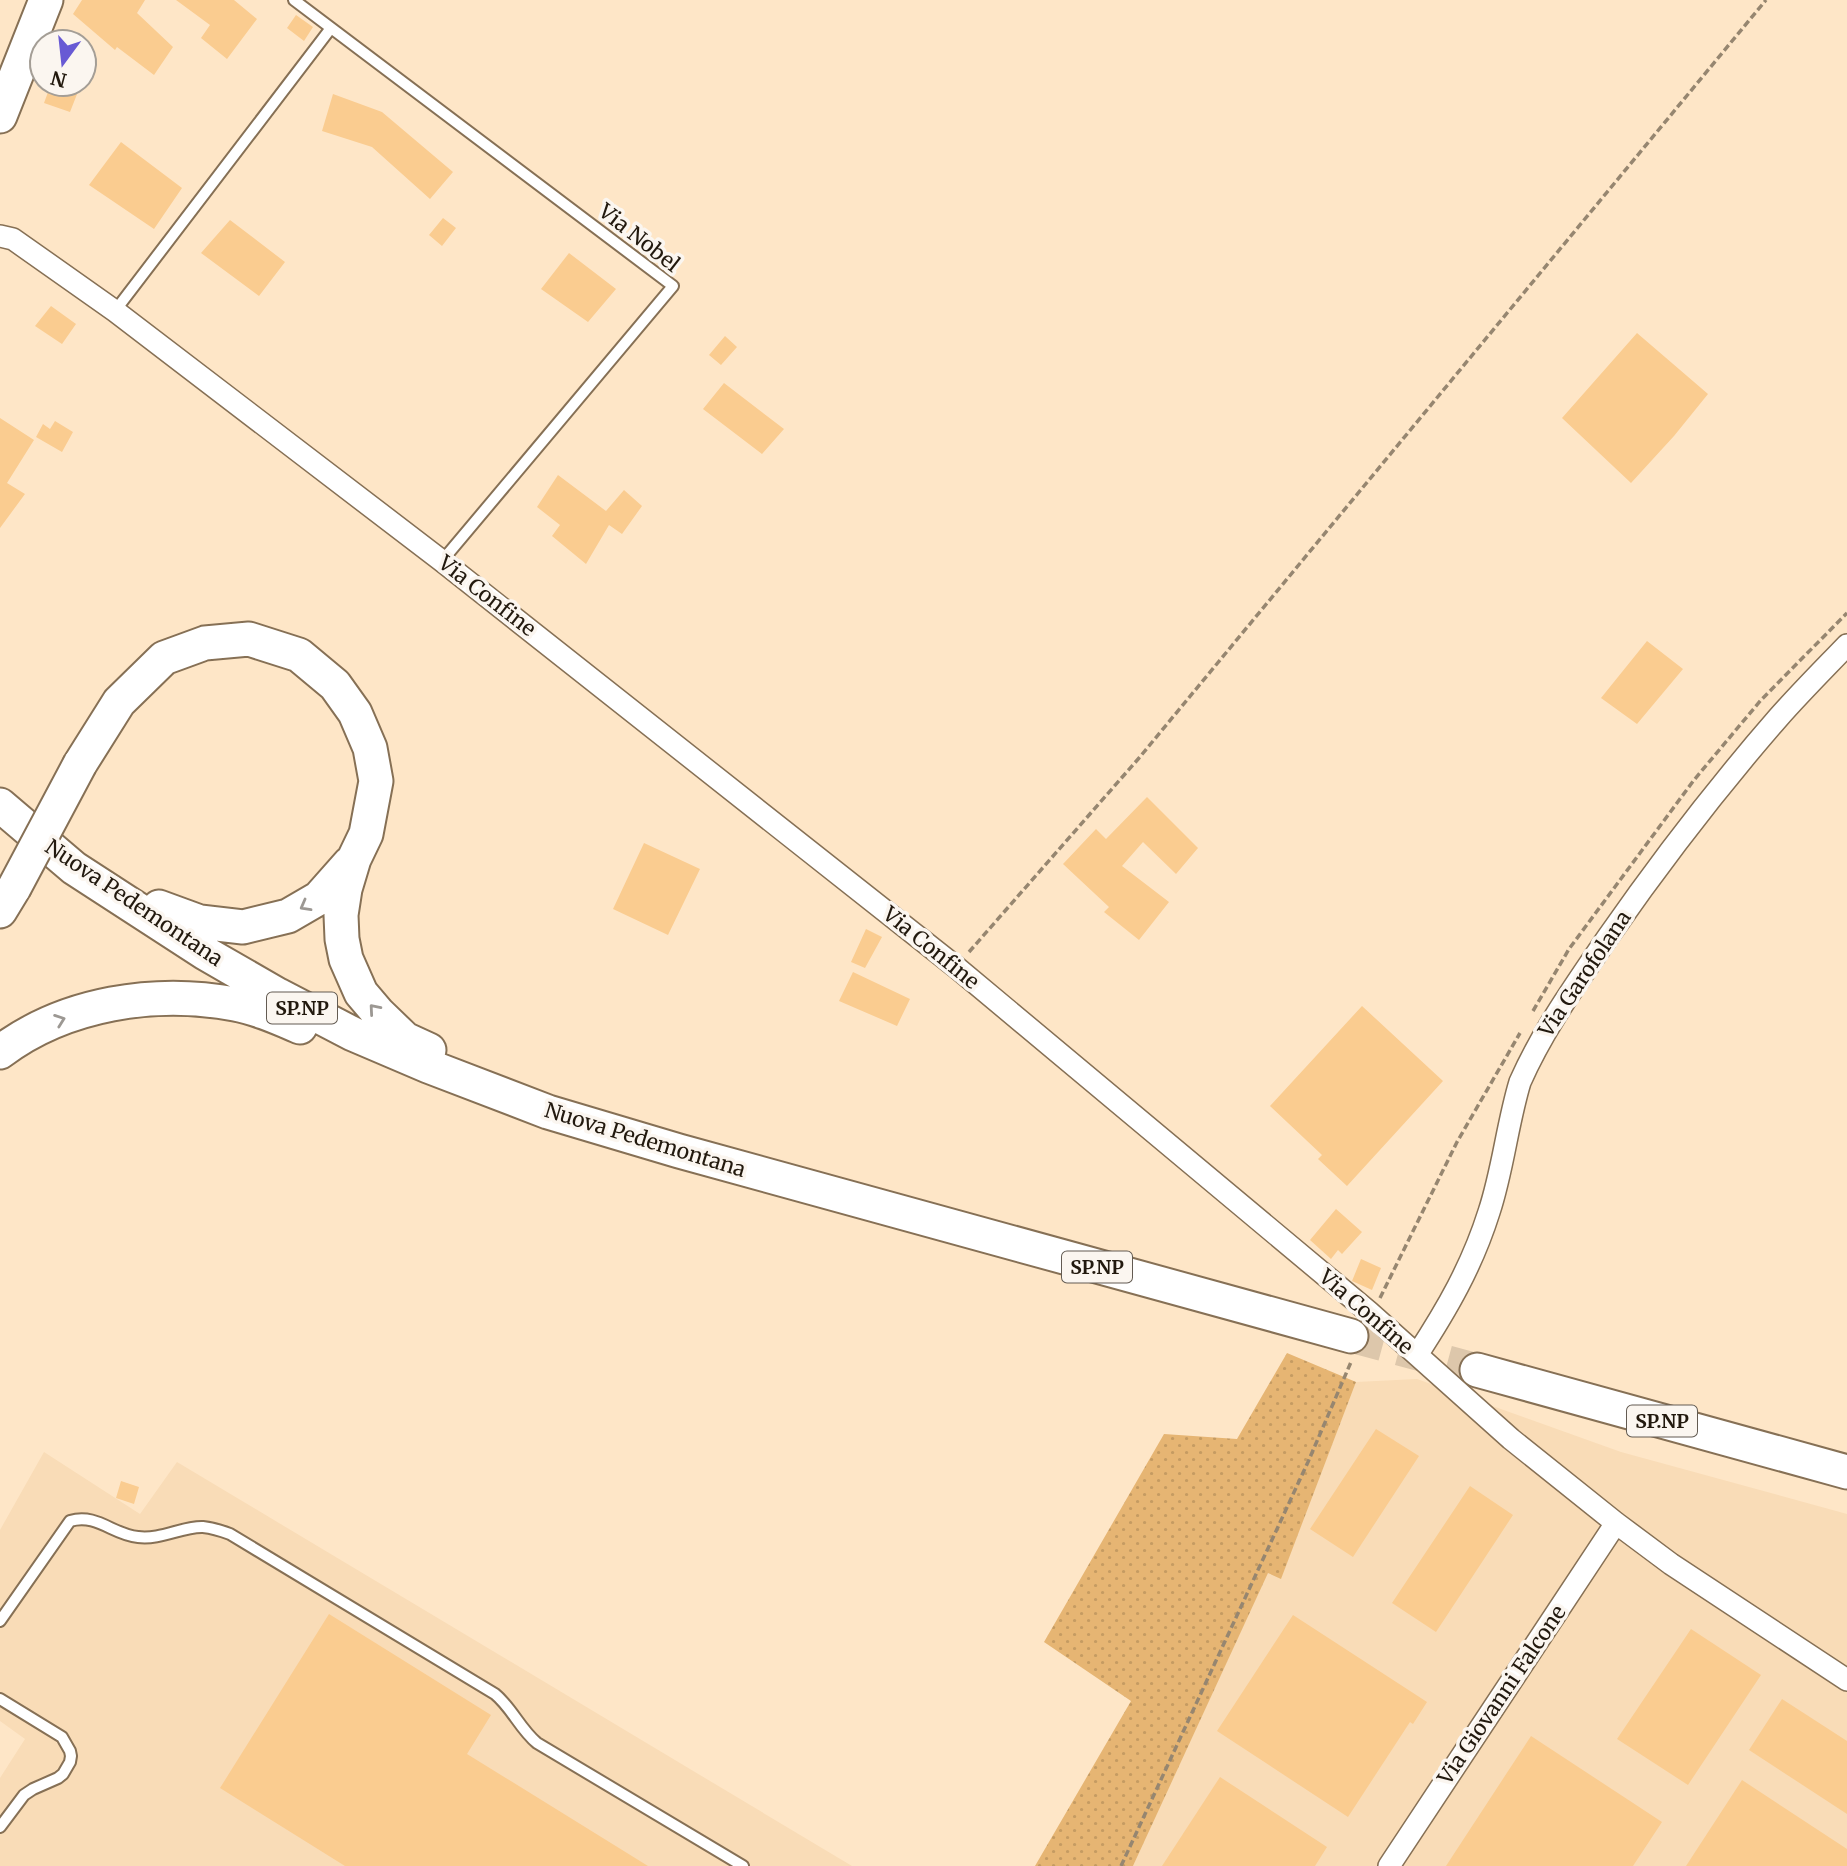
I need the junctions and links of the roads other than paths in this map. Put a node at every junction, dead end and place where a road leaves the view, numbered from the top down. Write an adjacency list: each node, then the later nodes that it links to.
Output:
1 (40, 0): 5 (street)
2 (46, 0): 6 (main road)
3 (294, 0): 4 (lane, Via Nobel)
4 (331, 28): 8 (lane); 9 (lane, Via Nobel)
5 (0, 79)
6 (0, 116)
7 (0, 236): 8 (street, Via Confine)
8 (115, 311): 9 (street, Via Confine)
9 (442, 561): 19 (street, Via Confine)
10 (1847, 645): 19 (street, Via Garofolana)
11 (0, 805): 13 (main road, Nuova Pedemontana / SP.NP)
12 (354, 859): 13 (main road, one-way to 13); 14 (main road, bridge); 17 (main road, one-way to 12)
13 (74, 868): 16 (main road, Nuova Pedemontana / SP.NP)
14 (7, 900)
15 (0, 1052): 16 (main road, one-way to 16)
16 (548, 1112): 17 (main road, Nuova Pedemontana / SP.NP)
17 (843, 1197): 18 (main road, Nuova Pedemontana / SP.NP)
18 (1352, 1345)
19 (1417, 1356): 22 (street, Via Confine)
20 (1477, 1370): 21 (main road, SP.NP)
21 (1847, 1472)
22 (1616, 1524): 24 (street, Via Confine); 28 (street, Via Giovanni Falcone)
23 (0, 1621): 27 (lane)
24 (1847, 1681)
25 (0, 1699): 26 (lane)
26 (0, 1827)
27 (743, 1866)
28 (1389, 1866)

